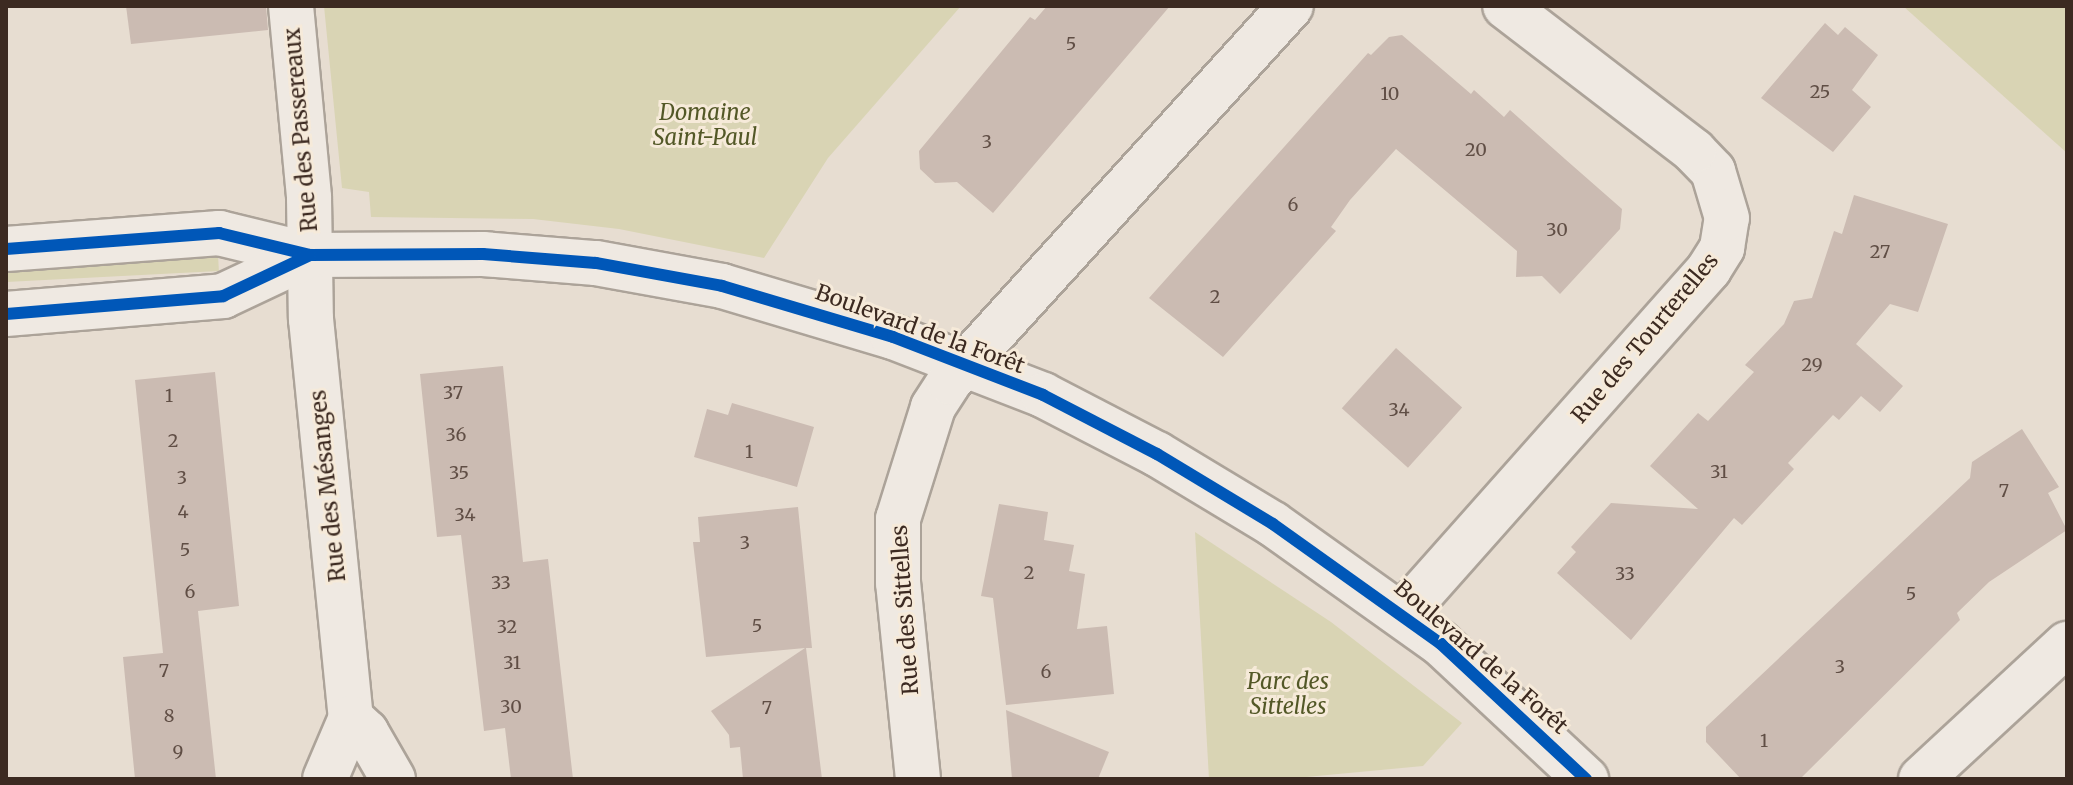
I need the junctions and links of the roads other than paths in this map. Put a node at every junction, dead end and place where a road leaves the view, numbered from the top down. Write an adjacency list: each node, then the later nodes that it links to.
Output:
1 (291, 6): 5 (street, Rue des Passereaux)
2 (1291, 6): 7 (street)
3 (1505, 6): 8 (street, Rue des Tourterelles)
4 (6, 249): 5 (street, Boulevard de la Forêt)
5 (310, 255): 6 (street, Boulevard de la Forêt); 7 (street, Boulevard de la Forêt); 10 (street, Rue des Mésanges)
6 (6, 314)
7 (969, 364): 8 (street, Boulevard de la Forêt); 13 (street, Rue des Sittelles)
8 (1403, 614): 14 (street, Boulevard de la Forêt)
9 (2067, 644): 15 (street)
10 (351, 718): 11 (street, Rue des Mésanges); 12 (street)
11 (325, 779)
12 (393, 779)
13 (918, 779)
14 (1586, 779)
15 (1921, 779)

